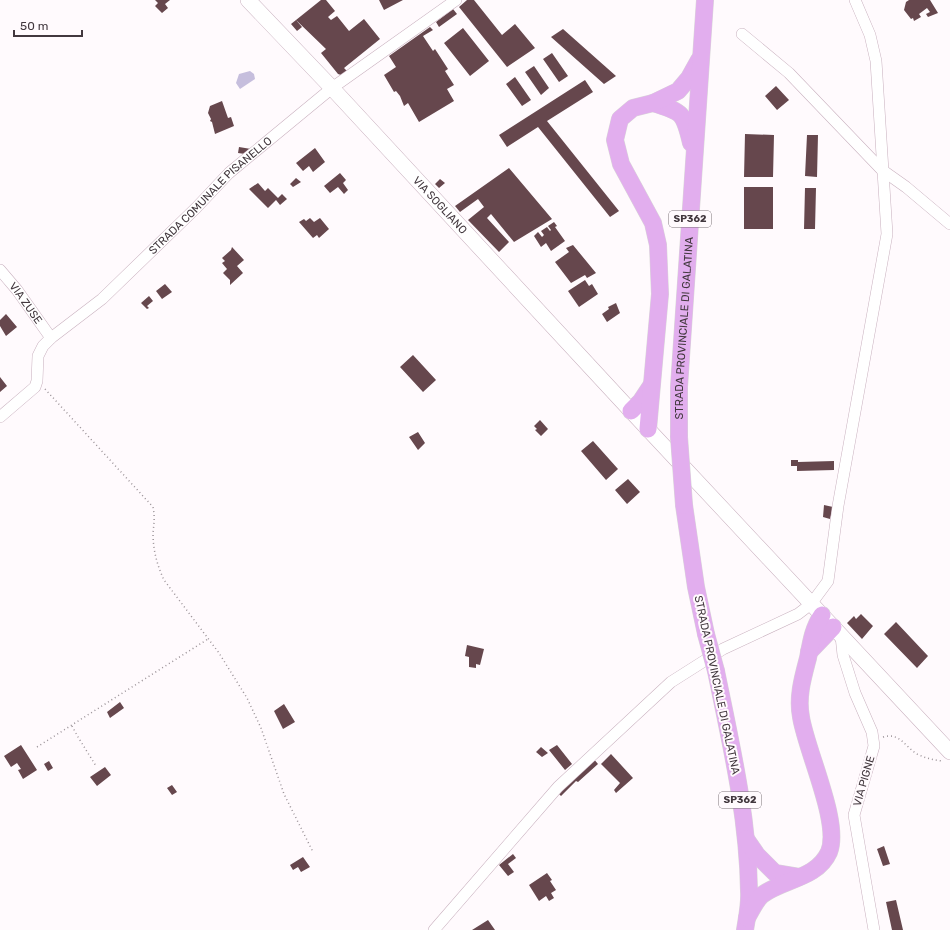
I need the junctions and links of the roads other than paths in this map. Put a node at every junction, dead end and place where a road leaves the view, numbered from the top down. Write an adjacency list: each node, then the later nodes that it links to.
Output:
1 (248, 0): 7 (main road, VIA SOGLIANO)
2 (456, 0): 7 (street, STRADA COMUNALE PISANELLO)
3 (705, 0): 6 (main road, STRADA PROVINCIALE DI GALATINA / SP362)
4 (855, 0): 10 (street)
5 (742, 34): 10 (street)
6 (701, 56): 8 (main road); 9 (main road, STRADA PROVINCIALE DI GALATINA / SP362)
7 (332, 88): 13 (street, STRADA COMUNALE PISANELLO); 15 (main road, VIA SOGLIANO)
8 (653, 103): 9 (main road); 14 (main road)
9 (694, 158): 20 (main road, STRADA PROVINCIALE DI GALATINA / SP362, bridge)
10 (882, 170): 11 (street); 18 (street)
11 (950, 224)
12 (0, 270): 13 (street, VIA ZUSE)
13 (51, 338): 16 (street, STRADA COMUNALE PISANELLO)
14 (650, 386): 15 (main road); 17 (main road)
15 (630, 411): 17 (main road)
16 (0, 417)
17 (648, 429): 18 (main road)
18 (827, 620): 19 (main road); 21 (main road); 23 (street); 24 (street, VIA PIGNE)
19 (947, 756)
20 (745, 838): 21 (main road); 22 (main road, STRADA PROVINCIALE DI GALATINA / SP362)
21 (799, 877): 22 (main road)
22 (746, 924)
23 (434, 930)
24 (874, 930)

